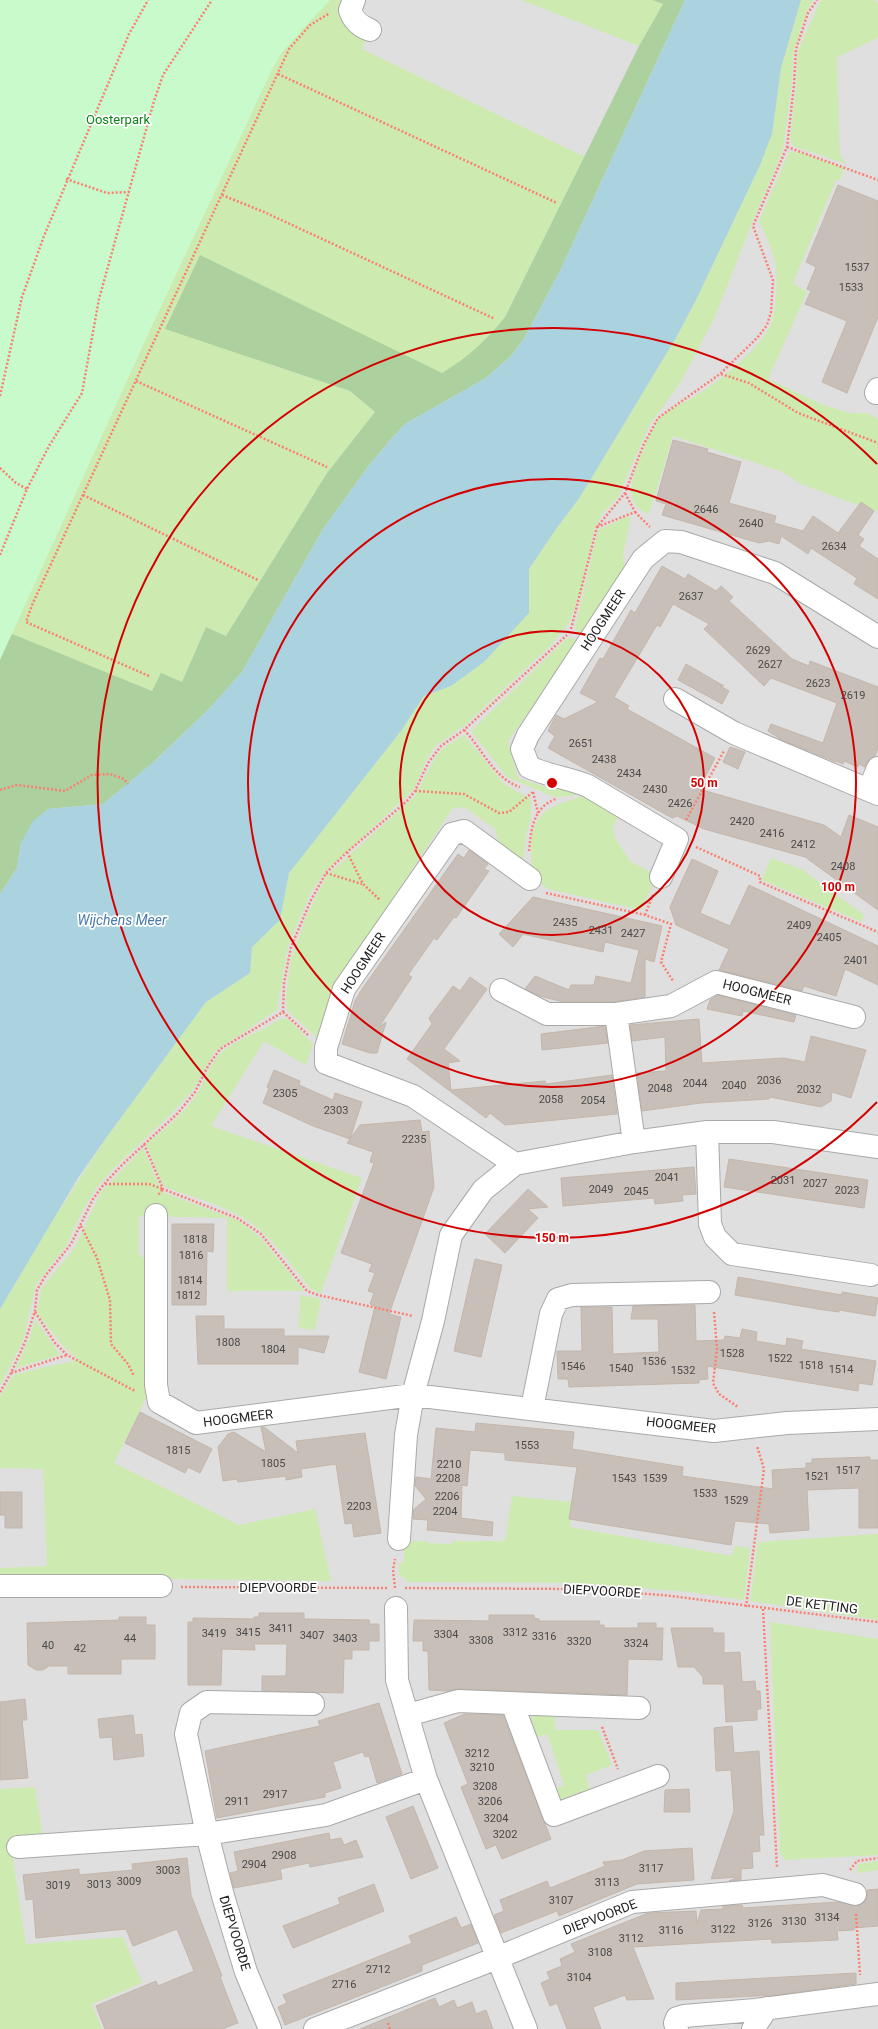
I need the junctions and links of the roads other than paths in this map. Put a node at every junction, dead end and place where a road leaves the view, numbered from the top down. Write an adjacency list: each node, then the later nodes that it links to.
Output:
1 (352, 5): 2 (street)
2 (370, 30)
3 (878, 637): 7 (street, HOOGMEER)
4 (675, 699): 6 (street)
5 (878, 768): 6 (street)
6 (874, 792)
7 (661, 877)
8 (530, 879): 15 (street, HOOGMEER)
9 (501, 990): 10 (street, HOOGMEER)
10 (616, 1014): 11 (street, HOOGMEER); 13 (street)
11 (854, 1016)
12 (707, 1132): 13 (street); 14 (street); 17 (street)
13 (634, 1142): 15 (street)
14 (878, 1147)
15 (515, 1164): 19 (street)
16 (156, 1215): 19 (street, HOOGMEER)
17 (871, 1275)
18 (711, 1299): 20 (street)
19 (413, 1395): 20 (street, HOOGMEER); 22 (street)
20 (532, 1408): 21 (street, HOOGMEER)
21 (878, 1419)
22 (399, 1539)
23 (0, 1586): 24 (street)
24 (160, 1586)
25 (395, 1598): 29 (street)
26 (512, 1703): 28 (street); 29 (street); 30 (street)
27 (313, 1704): 32 (street, DIEPVOORDE)
28 (639, 1708)
29 (408, 1715): 31 (street)
30 (658, 1776)
31 (426, 1779): 32 (street); 35 (street)
32 (207, 1834): 33 (street); 38 (street, DIEPVOORDE)
33 (18, 1847)
34 (846, 1891): 35 (street, DIEPVOORDE)
35 (497, 1958): 39 (street, DIEPVOORDE); 40 (street)
36 (870, 1995): 37 (street)
37 (767, 2008): 41 (street); 42 (street)
38 (270, 2029)
39 (315, 2029)
40 (526, 2029)
41 (677, 2029)
42 (753, 2029)

